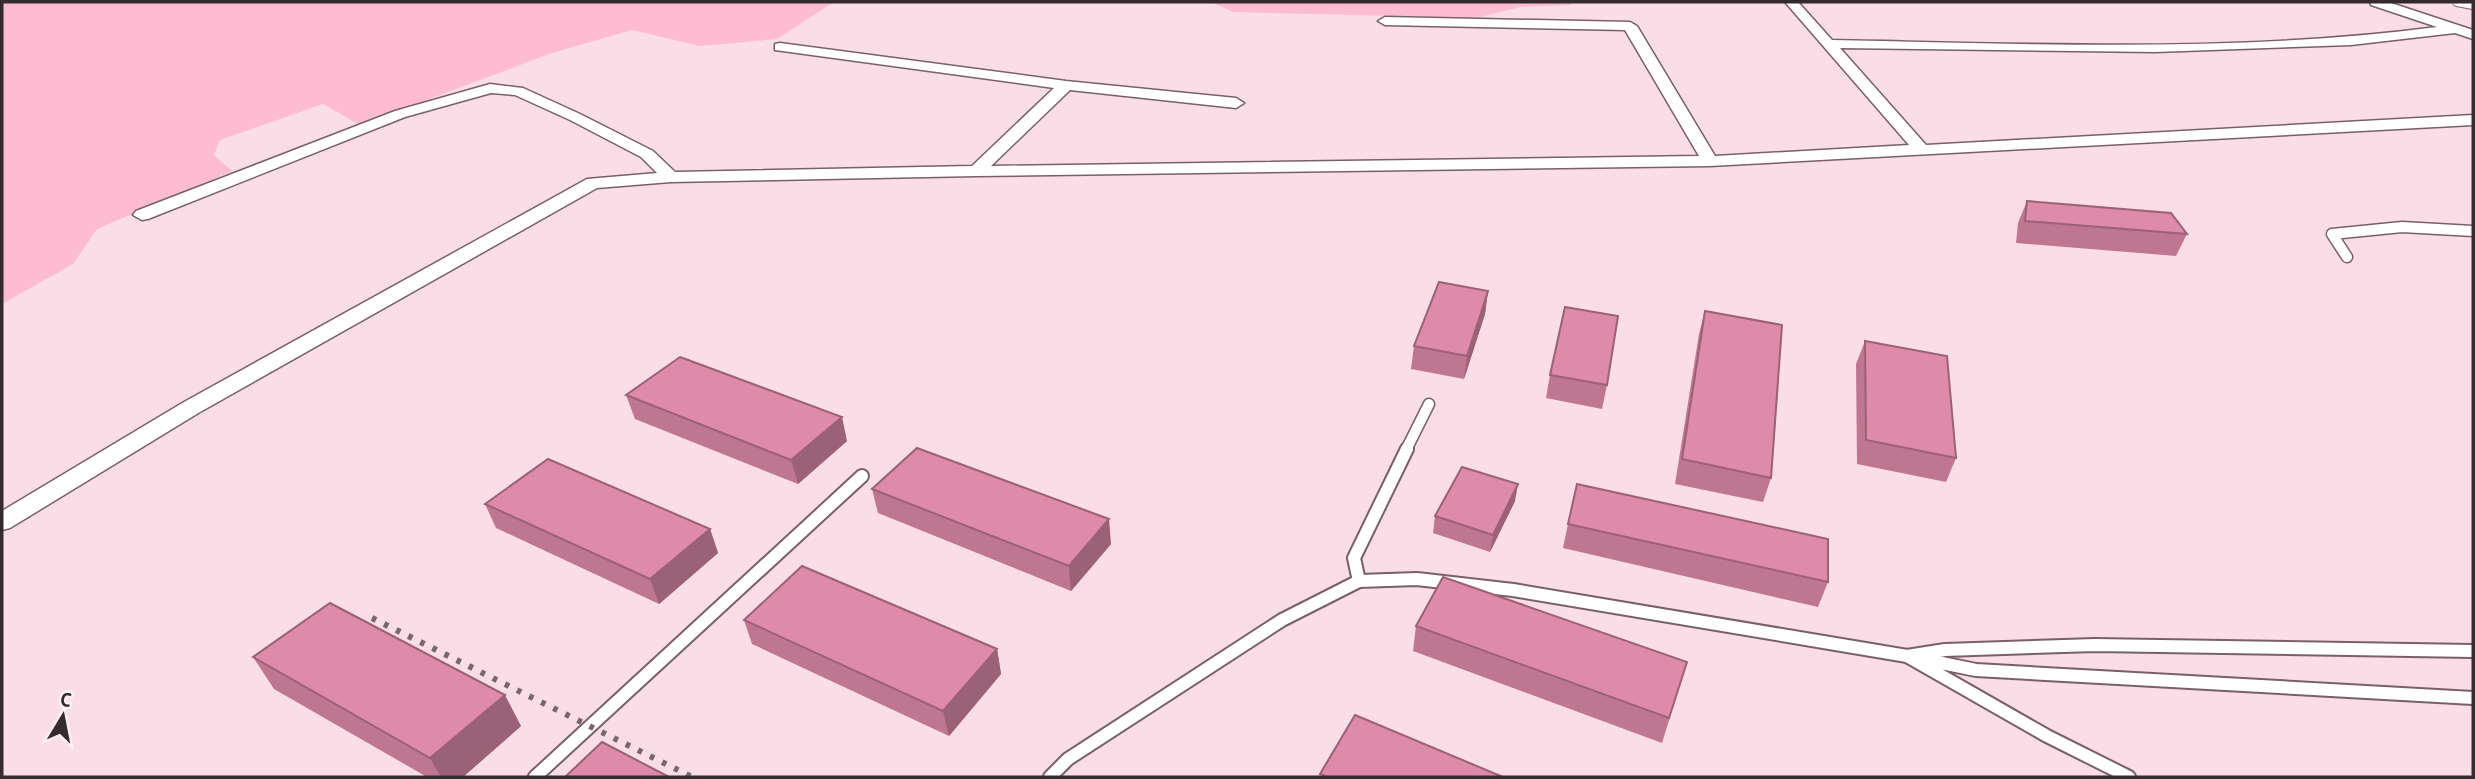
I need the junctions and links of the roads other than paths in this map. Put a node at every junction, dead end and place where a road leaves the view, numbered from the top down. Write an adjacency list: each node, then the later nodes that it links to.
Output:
1 (1791, 2): 8 (street)
2 (2376, 2): 6 (street)
3 (2457, 2): 4 (lane)
4 (2473, 5)
5 (1385, 21): 14 (street)
6 (2456, 29): 7 (street); 8 (street)
7 (2473, 35)
8 (1829, 44): 13 (street)
9 (780, 47): 10 (street)
10 (1066, 85): 11 (street); 15 (street)
11 (1236, 103)
12 (2473, 120): 13 (street)
13 (1922, 150): 14 (street)
14 (1710, 161): 15 (street)
15 (976, 171): 16 (street)
16 (671, 177): 17 (street); 22 (street)
17 (142, 215)
18 (2473, 231): 19 (lane)
19 (2347, 257)
20 (1429, 404): 23 (lane)
21 (862, 476): 27 (lane)
22 (7, 511)
23 (1359, 581): 25 (lane); 28 (lane)
24 (2473, 651): 25 (lane)
25 (1907, 656): 26 (lane); 29 (lane)
26 (2473, 698)
27 (535, 777)
28 (1050, 777)
29 (2129, 777)

